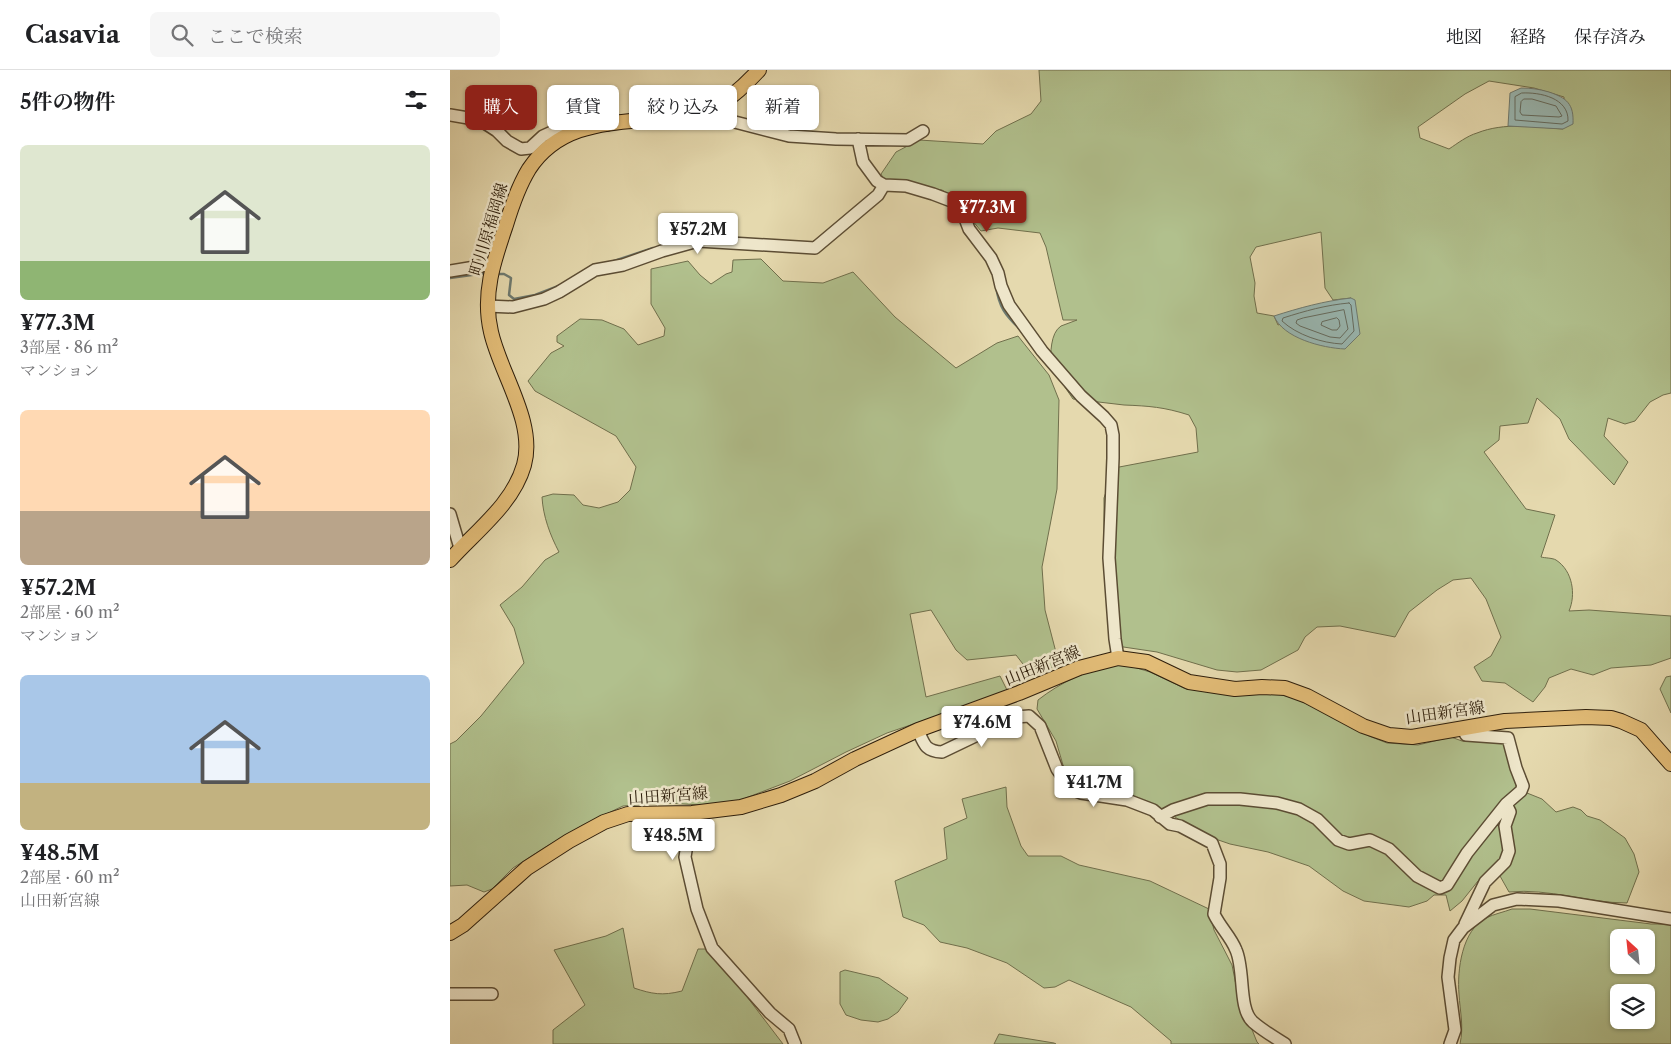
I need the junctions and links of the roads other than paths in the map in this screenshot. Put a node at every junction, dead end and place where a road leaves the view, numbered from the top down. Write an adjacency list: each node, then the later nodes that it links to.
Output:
1 (759, 70): 2 (main road, 町川原福岡線)
2 (737, 92)
3 (450, 115): 9 (street)
4 (737, 123): 8 (street)
5 (564, 130): 9 (street)
6 (567, 130): 10 (main road, 町川原福岡線)
7 (923, 131): 8 (street)
8 (858, 139): 11 (street)
9 (526, 148): 10 (street)
10 (536, 162): 12 (main road, 町川原福岡線)
11 (884, 185): 14 (street); 18 (street)
12 (492, 264): 13 (street); 14 (main road, 町川原福岡線)
13 (450, 270)
14 (487, 306): 16 (main road, 町川原福岡線)
15 (450, 514): 16 (street)
16 (460, 548): 17 (main road, 町川原福岡線)
17 (450, 560)
18 (1118, 658): 19 (main road, 山田新宮線); 20 (main road, 山田新宮線)
19 (1462, 728): 21 (main road, 山田新宮線); 22 (street)
20 (918, 730): 23 (main road, 山田新宮線); 24 (street)
21 (1671, 764)
22 (1506, 804): 24 (street); 26 (street)
23 (692, 813): 27 (main road, 山田新宮線); 30 (street)
24 (1160, 817): 31 (street)
25 (1671, 919): 26 (street)
26 (1463, 928): 32 (street)
27 (450, 933)
28 (450, 994): 29 (street)
29 (492, 994)
30 (795, 1044)
31 (1285, 1044)
32 (1450, 1044)

